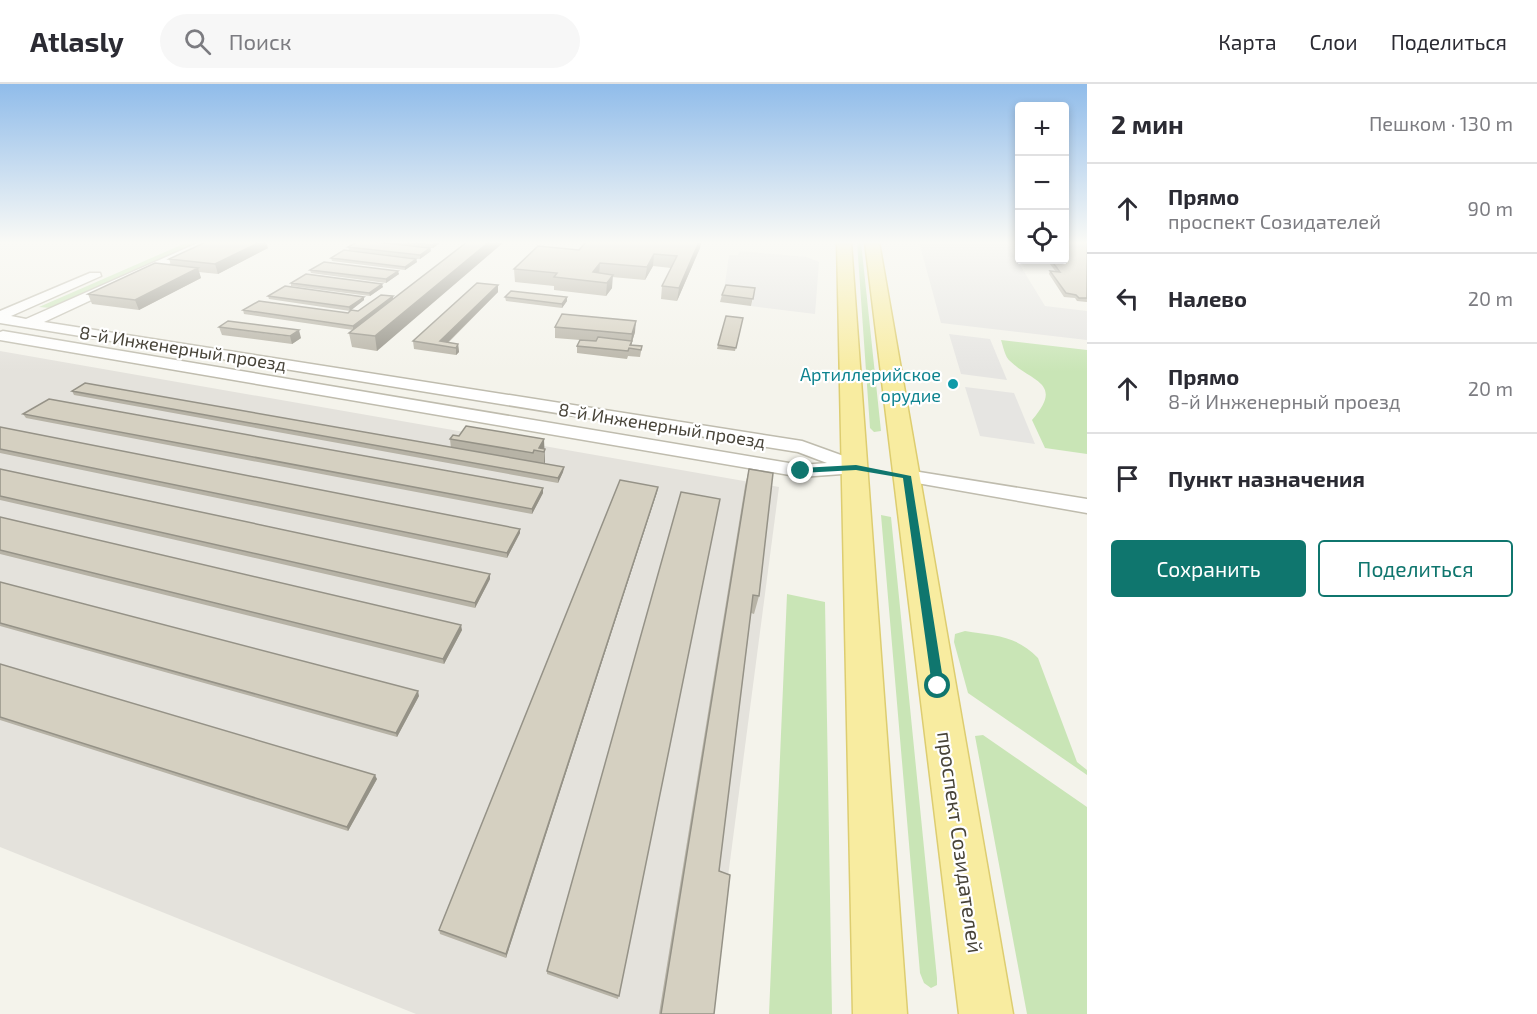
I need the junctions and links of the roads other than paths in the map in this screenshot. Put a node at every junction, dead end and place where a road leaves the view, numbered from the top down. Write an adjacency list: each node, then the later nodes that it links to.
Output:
1 (80, 285): 6 (street)
2 (112, 285): 5 (street)
3 (851, 285): 9 (main road, проспект Созидателей)
4 (874, 285): 9 (main road, проспект Созидателей)
5 (28, 323): 6 (street); 7 (street, 8-й Инженерный проезд)
6 (0, 328): 8 (street, 8-й Инженерный проезд)
7 (115, 337): 8 (street); 9 (street, 8-й Инженерный проезд)
8 (89, 351): 9 (street, 8-й Инженерный проезд)
9 (881, 472): 10 (street); 11 (main road, проспект Созидателей); 12 (main road, проспект Созидателей)
10 (1087, 506)
11 (880, 1014)
12 (986, 1014)

